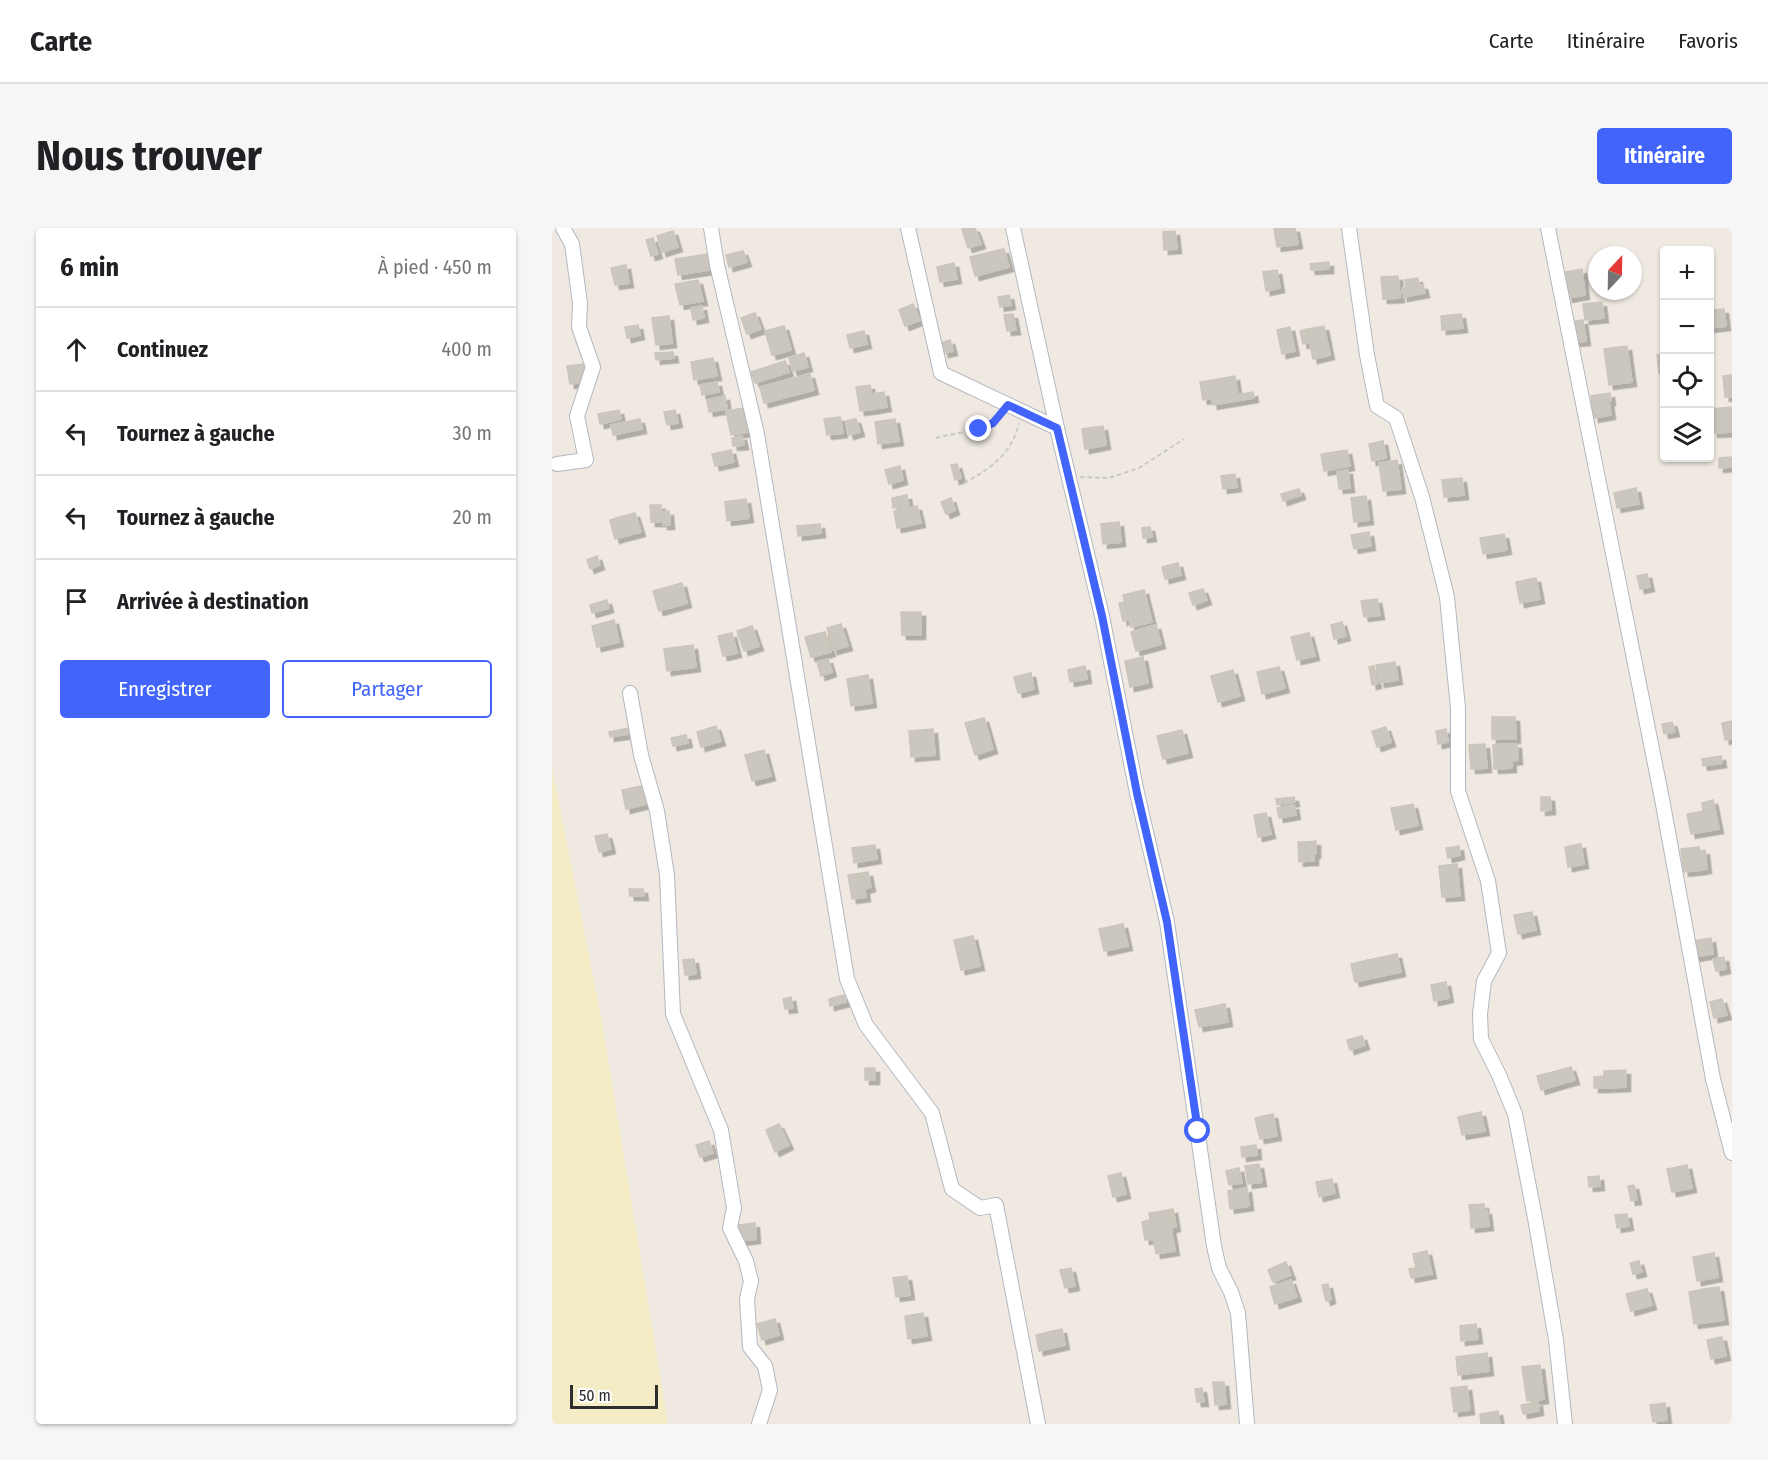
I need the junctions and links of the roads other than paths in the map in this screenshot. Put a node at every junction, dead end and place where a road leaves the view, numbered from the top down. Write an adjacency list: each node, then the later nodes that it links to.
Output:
1 (563, 228): 8 (street)
2 (711, 228): 12 (street)
3 (908, 228): 7 (street)
4 (1013, 228): 7 (street)
5 (1349, 228): 14 (street)
6 (1548, 228): 10 (street)
7 (1057, 428): 13 (street)
8 (557, 464)
9 (630, 693): 11 (street)
10 (1732, 1154)
11 (759, 1424)
12 (1038, 1424)
13 (1247, 1424)
14 (1565, 1424)

